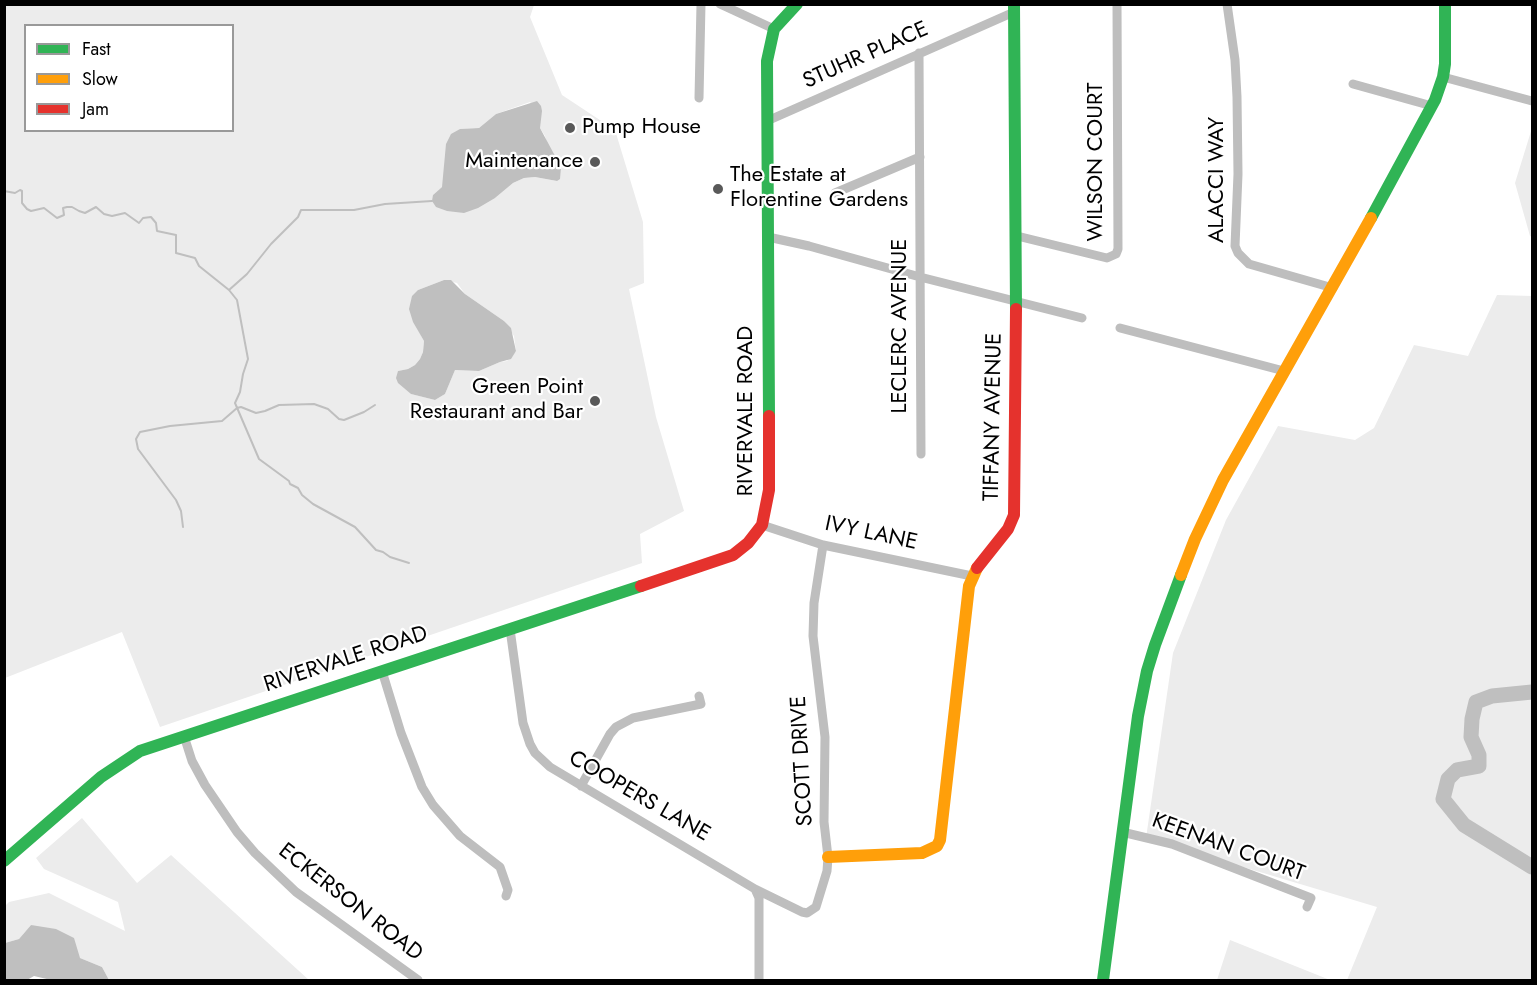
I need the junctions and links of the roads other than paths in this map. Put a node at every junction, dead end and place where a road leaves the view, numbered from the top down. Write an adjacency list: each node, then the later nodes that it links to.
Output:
1 (701, 4): 12 (street)
2 (720, 4): 8 (street)
3 (797, 4): 8 (street, RIVERVALE ROAD)
4 (1117, 4): 18 (street, WILSON COURT)
5 (1227, 4): 21 (street, ALACCI WAY)
6 (1445, 4): 10 (street)
7 (1014, 8): 9 (street, STUHR PLACE); 18 (street, TIFFANY AVENUE)
8 (774, 29): 15 (street, RIVERVALE ROAD)
9 (919, 54): 15 (street, STUHR PLACE); 16 (street, LECLERC AVENUE)
10 (1443, 76): 13 (street); 14 (street)
11 (1353, 84): 14 (street)
12 (699, 98)
13 (1533, 100)
14 (1432, 105): 21 (street)
15 (767, 121): 19 (street, RIVERVALE ROAD)
16 (920, 157): 17 (street); 20 (street, LECLERC AVENUE)
17 (835, 193)
18 (1017, 236): 22 (street, TIFFANY AVENUE)
19 (768, 237): 20 (street); 27 (street, RIVERVALE ROAD)
20 (920, 277): 22 (street); 26 (street, LECLERC AVENUE)
21 (1333, 288): 25 (street)
22 (1016, 301): 23 (street); 29 (street, TIFFANY AVENUE)
23 (1082, 318)
24 (1120, 328): 25 (street)
25 (1284, 371): 35 (street)
26 (921, 454)
27 (762, 525): 28 (street, IVY LANE); 30 (street, RIVERVALE ROAD)
28 (824, 545): 29 (street, IVY LANE); 36 (street, SCOTT DRIVE)
29 (972, 576): 36 (street, TIFFANY AVENUE)
30 (510, 629): 31 (street, RIVERVALE ROAD); 34 (street, COOPERS LANE)
31 (382, 671): 33 (street, RIVERVALE ROAD); 39 (street)
32 (699, 696): 34 (street)
33 (184, 736): 37 (street, RIVERVALE ROAD); 41 (street, ECKERSON ROAD)
34 (581, 786): 38 (street, COOPERS LANE)
35 (1122, 832): 40 (street, KEENAN COURT); 43 (street)
36 (828, 857): 38 (street, SCOTT DRIVE)
37 (4, 861)
38 (755, 889): 42 (street)
39 (506, 896)
40 (1307, 907)
41 (418, 981)
42 (759, 981)
43 (1103, 981)

